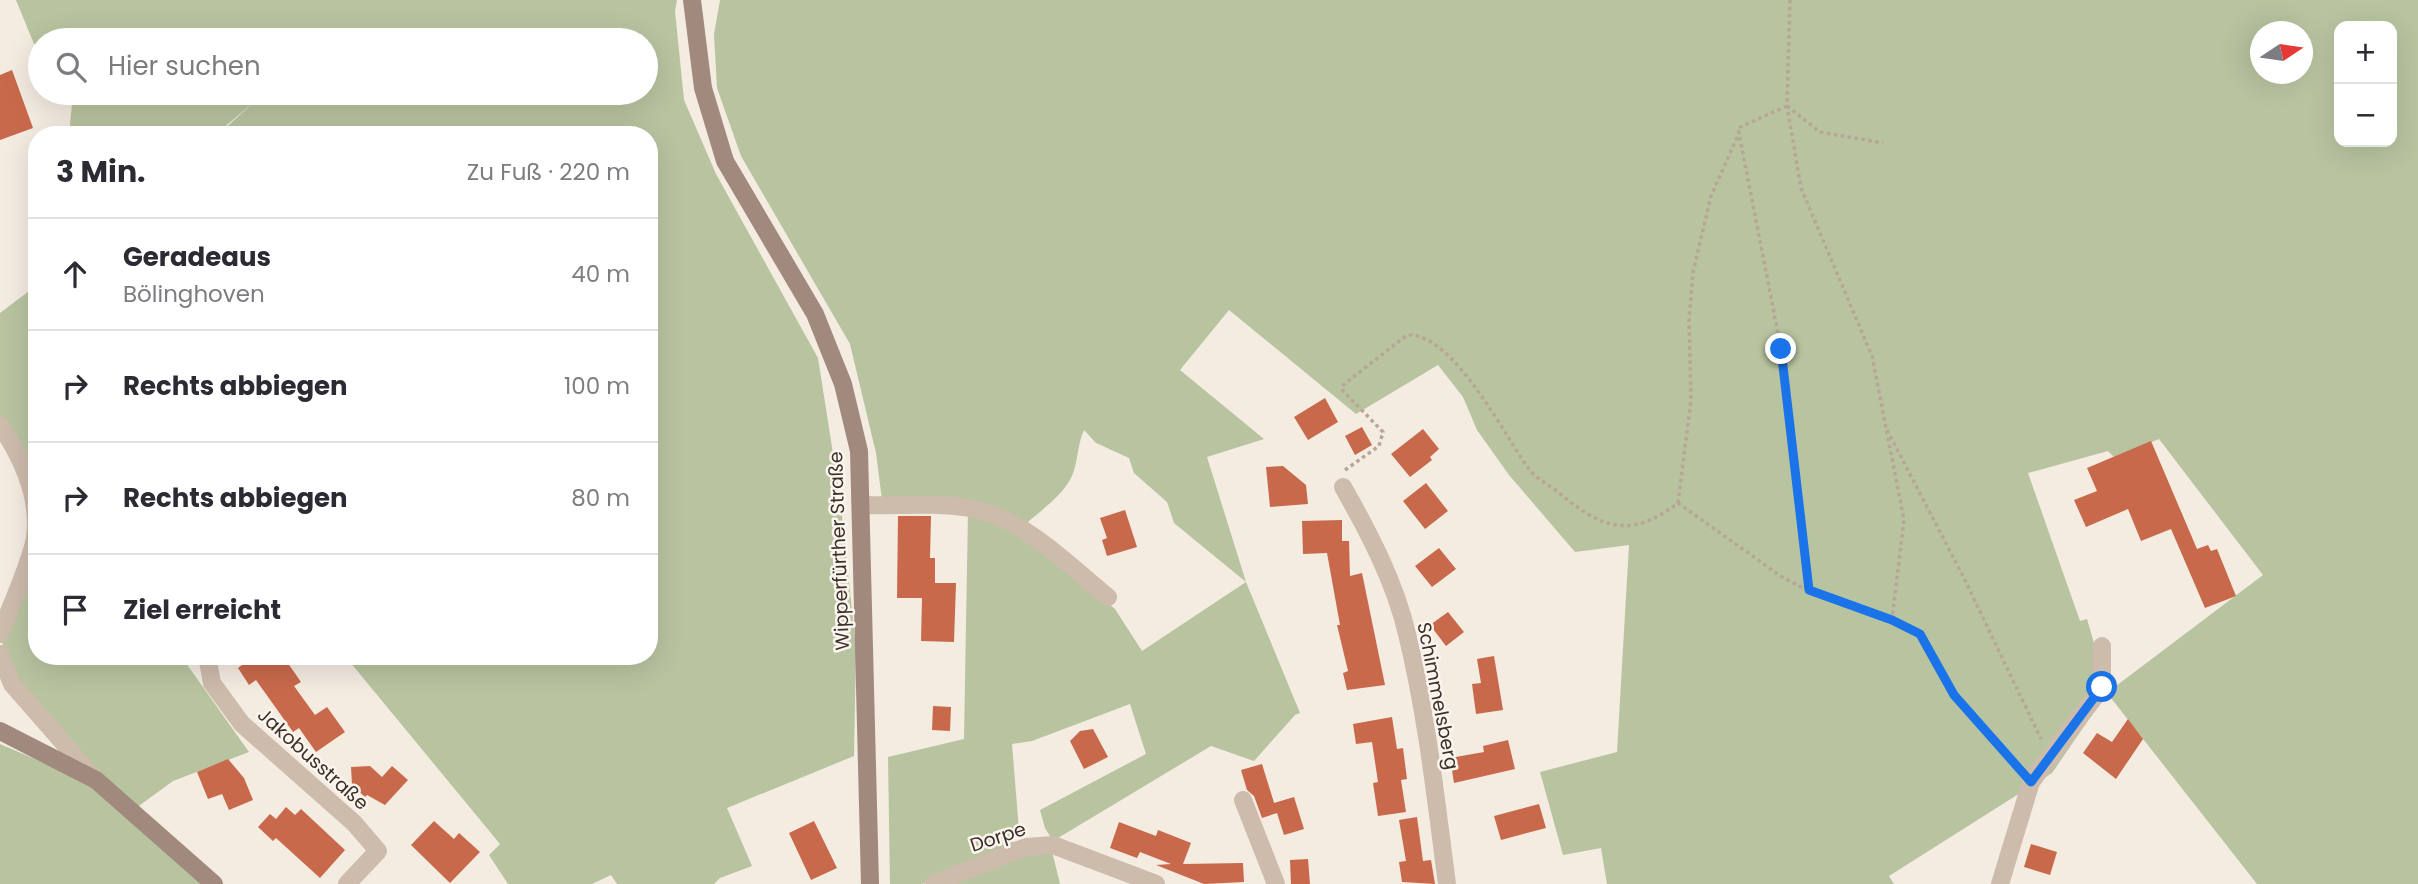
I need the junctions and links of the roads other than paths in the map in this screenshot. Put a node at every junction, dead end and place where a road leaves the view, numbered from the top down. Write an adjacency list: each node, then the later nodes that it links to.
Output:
1 (692, 0): 5 (main road, Wipperfürther Straße)
2 (0, 425): 3 (street)
3 (28, 478)
4 (1343, 487): 21 (street, Schimmelsberg)
5 (861, 505): 7 (street); 17 (main road, Wipperfürther Straße)
6 (28, 556): 8 (street)
7 (1108, 597)
8 (0, 634)
9 (2102, 646): 22 (street)
10 (0, 654): 13 (street)
11 (209, 665): 16 (street, Jakobusstraße)
12 (0, 730): 13 (main road)
13 (96, 780): 15 (main road)
14 (1243, 800): 20 (street)
15 (214, 884)
16 (348, 884)
17 (870, 884)
18 (933, 884): 19 (street, Dorpe)
19 (1156, 884)
20 (1276, 884)
21 (1447, 884)
22 (2000, 884)

